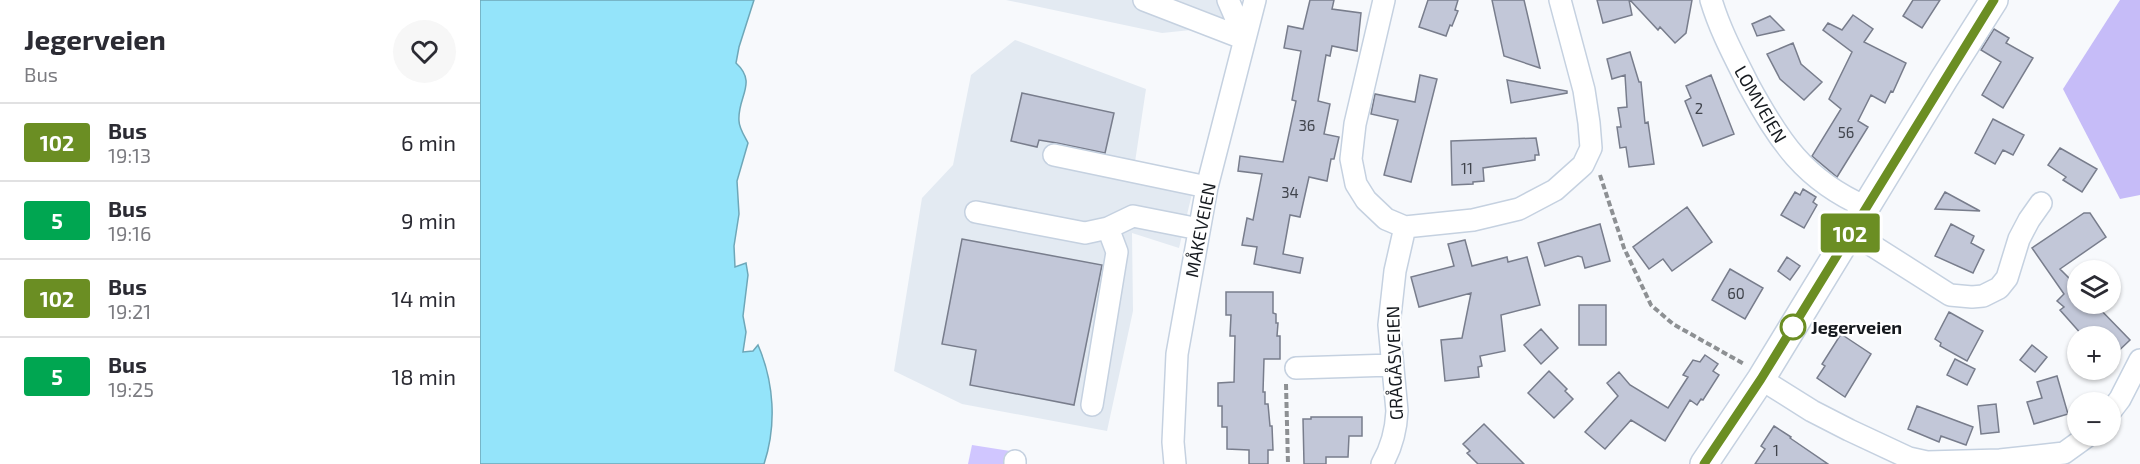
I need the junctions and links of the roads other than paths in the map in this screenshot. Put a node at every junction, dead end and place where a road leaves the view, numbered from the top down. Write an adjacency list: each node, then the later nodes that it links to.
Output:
1 (1144, 0): 8 (street)
2 (1228, 0): 8 (street)
3 (1255, 0): 8 (street, MÅKEVEIEN)
4 (1384, 0): 14 (street)
5 (1560, 0): 14 (street)
6 (1711, 0): 12 (street, LOMVEIEN)
7 (1994, 0): 12 (main road)
8 (1245, 39): 10 (street, MÅKEVEIEN)
9 (1053, 155): 10 (street)
10 (1207, 187): 16 (street, MÅKEVEIEN)
11 (2041, 203): 17 (street)
12 (1866, 207): 17 (main road)
13 (976, 212): 15 (street)
14 (1405, 227): 19 (street, GRÅGÅSVEIEN)
15 (1108, 228): 16 (street); 23 (street)
16 (1199, 229): 27 (street, MÅKEVEIEN)
17 (1851, 232): 21 (main road)
18 (2140, 360): 22 (street)
19 (1392, 365): 20 (street); 28 (street, GRÅGÅSVEIEN)
20 (1296, 368)
21 (1756, 374): 25 (street); 29 (main road)
22 (2121, 397)
23 (1092, 405)
24 (2074, 446): 26 (street)
25 (1908, 461): 26 (street)
26 (2000, 462)
27 (1175, 464)
28 (1382, 464)
29 (1704, 464)

